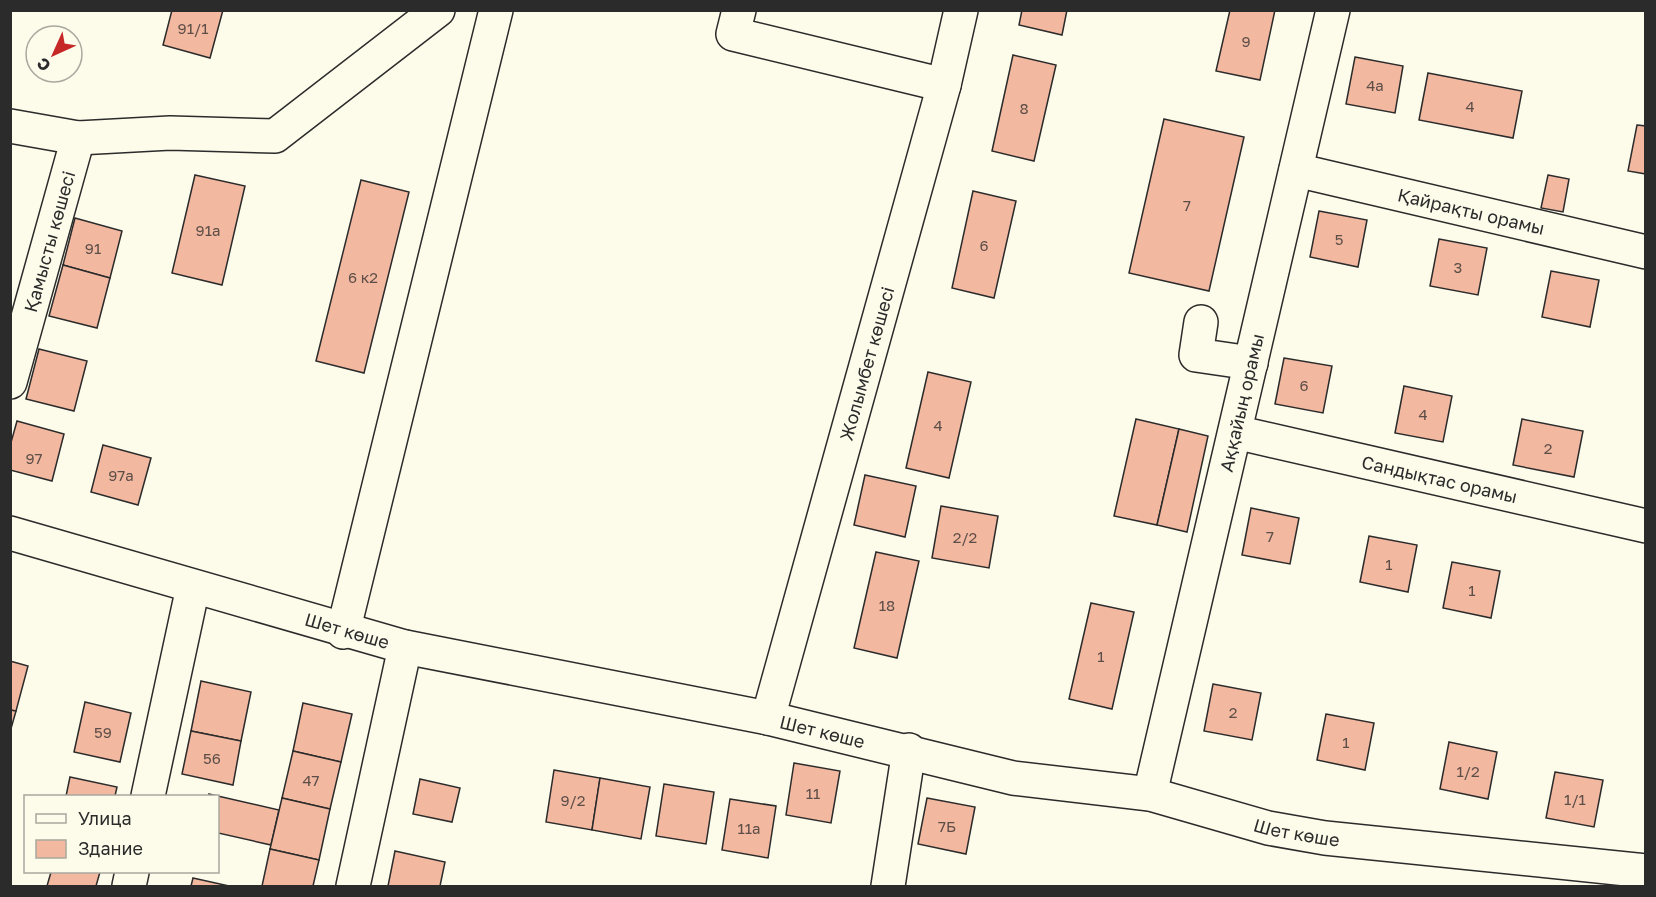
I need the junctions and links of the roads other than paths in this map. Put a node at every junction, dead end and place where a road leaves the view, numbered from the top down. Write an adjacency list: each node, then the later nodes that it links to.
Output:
1 (438, 10): 8 (street)
2 (496, 10): 18 (street)
3 (738, 10): 6 (street)
4 (961, 10): 6 (street, Жолымбет көшесі)
5 (1333, 10): 9 (street, Аққайың орамы)
6 (944, 85): 20 (street, Жолымбет көшесі)
7 (10, 126): 8 (street)
8 (78, 138): 13 (street, Қамысты көшесі)
9 (1296, 170): 10 (street, Қайрақты орамы); 12 (street, Аққайың орамы)
10 (1646, 252)
11 (1201, 322): 12 (street)
12 (1251, 363): 14 (street, Аққайың орамы)
13 (10, 382)
14 (1235, 432): 15 (street, Сандықтас орамы); 22 (street, Аққайың орамы)
15 (1646, 526)
16 (10, 533): 17 (street, Шет көше)
17 (193, 587): 18 (street, Шет көше); 23 (street)
18 (343, 632): 19 (street, Шет көше)
19 (405, 647): 20 (street, Шет көше); 25 (street)
20 (768, 718): 21 (street, Шет көше)
21 (909, 750): 22 (street, Шет көше); 26 (street)
22 (1150, 794): 24 (street, Шет көше)
23 (148, 795)
24 (1646, 871)
25 (353, 886)
26 (888, 886)

